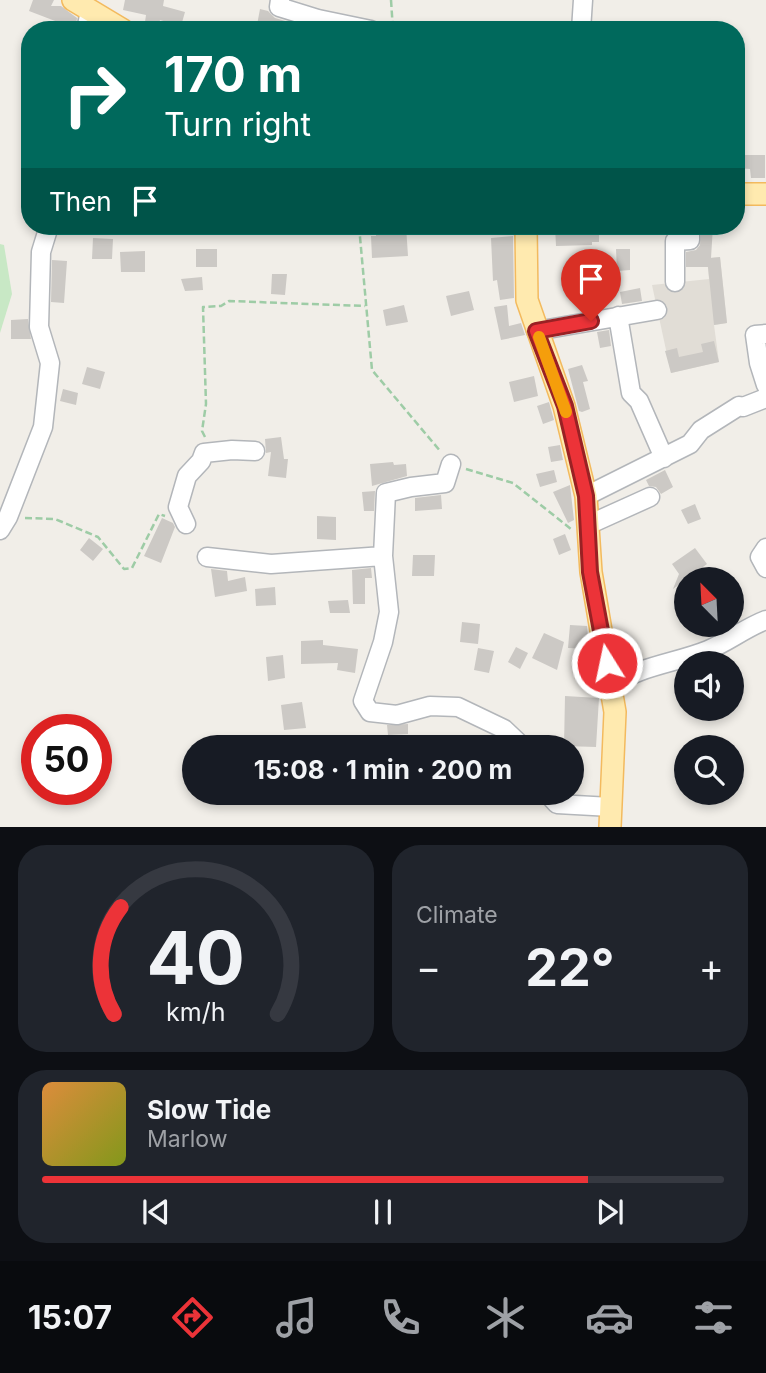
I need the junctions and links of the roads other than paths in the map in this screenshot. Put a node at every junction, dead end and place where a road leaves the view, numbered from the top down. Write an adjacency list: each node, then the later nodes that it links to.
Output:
1 (280, 0): 5 (street)
2 (583, 0): 6 (street)
3 (83, 14): 4 (main road)
4 (100, 21)
5 (327, 21)
6 (581, 21)
7 (745, 194): 8 (main road)
8 (766, 194)
9 (46, 235): 24 (street)
10 (526, 235): 15 (main road)
11 (690, 235): 12 (street)
12 (675, 282)
13 (657, 310): 14 (street)
14 (618, 316): 15 (street); 20 (street)
15 (536, 331): 22 (main road)
16 (766, 334): 17 (street)
17 (766, 385)
18 (766, 398): 20 (street)
19 (255, 451): 25 (street)
20 (664, 458): 22 (street)
21 (451, 464): 28 (street)
22 (586, 496): 26 (main road)
23 (650, 497): 26 (street)
24 (4, 524)
25 (186, 524)
26 (588, 530): 32 (main road)
27 (766, 548): 30 (street)
28 (383, 556): 29 (street); 33 (street)
29 (207, 557)
30 (766, 568)
31 (766, 620): 32 (street)
32 (611, 686): 35 (main road)
33 (510, 735)
34 (561, 805): 35 (street)
35 (611, 817)

